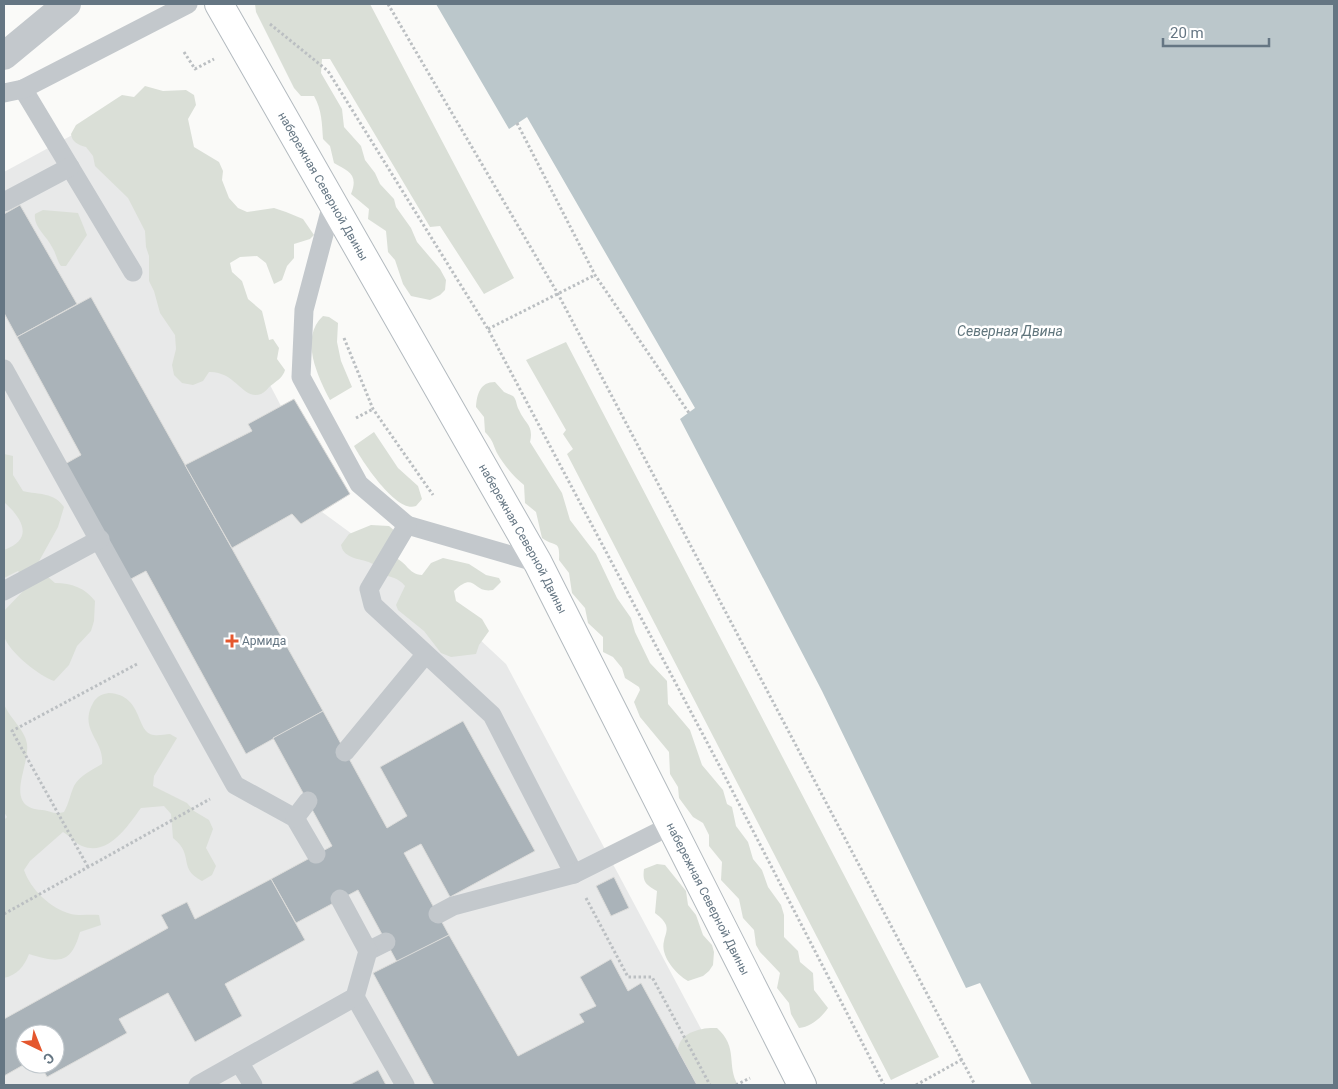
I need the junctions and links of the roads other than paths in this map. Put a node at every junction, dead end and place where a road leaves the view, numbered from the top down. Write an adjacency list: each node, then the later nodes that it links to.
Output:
1 (67, 4): 4 (street)
2 (188, 4): 5 (lane)
3 (219, 4): 9 (street, набережная Северной Двины)
4 (5, 50)
5 (23, 89): 6 (lane); 7 (lane)
6 (4, 93)
7 (70, 166): 8 (lane); 10 (lane)
8 (4, 202)
9 (332, 204): 12 (lane); 14 (street, набережная Северной Двины)
10 (133, 272)
11 (4, 368): 13 (lane)
12 (407, 525): 14 (lane); 16 (lane)
13 (100, 539): 15 (lane); 19 (lane)
14 (538, 564): 20 (street, набережная Северной Двины)
15 (4, 592)
16 (425, 655): 17 (lane); 22 (lane)
17 (345, 752)
18 (308, 801): 19 (lane)
19 (295, 818): 21 (lane)
20 (670, 826): 22 (lane); 32 (street, набережная Северной Двины)
21 (316, 854)
22 (574, 874): 24 (lane)
23 (340, 899): 26 (lane)
24 (438, 914)
25 (386, 942): 26 (lane)
26 (368, 951): 27 (lane)
27 (355, 997): 28 (lane); 31 (lane)
28 (239, 1062): 29 (lane); 30 (lane)
29 (198, 1085)
30 (253, 1085)
31 (405, 1085)
32 (802, 1085)

